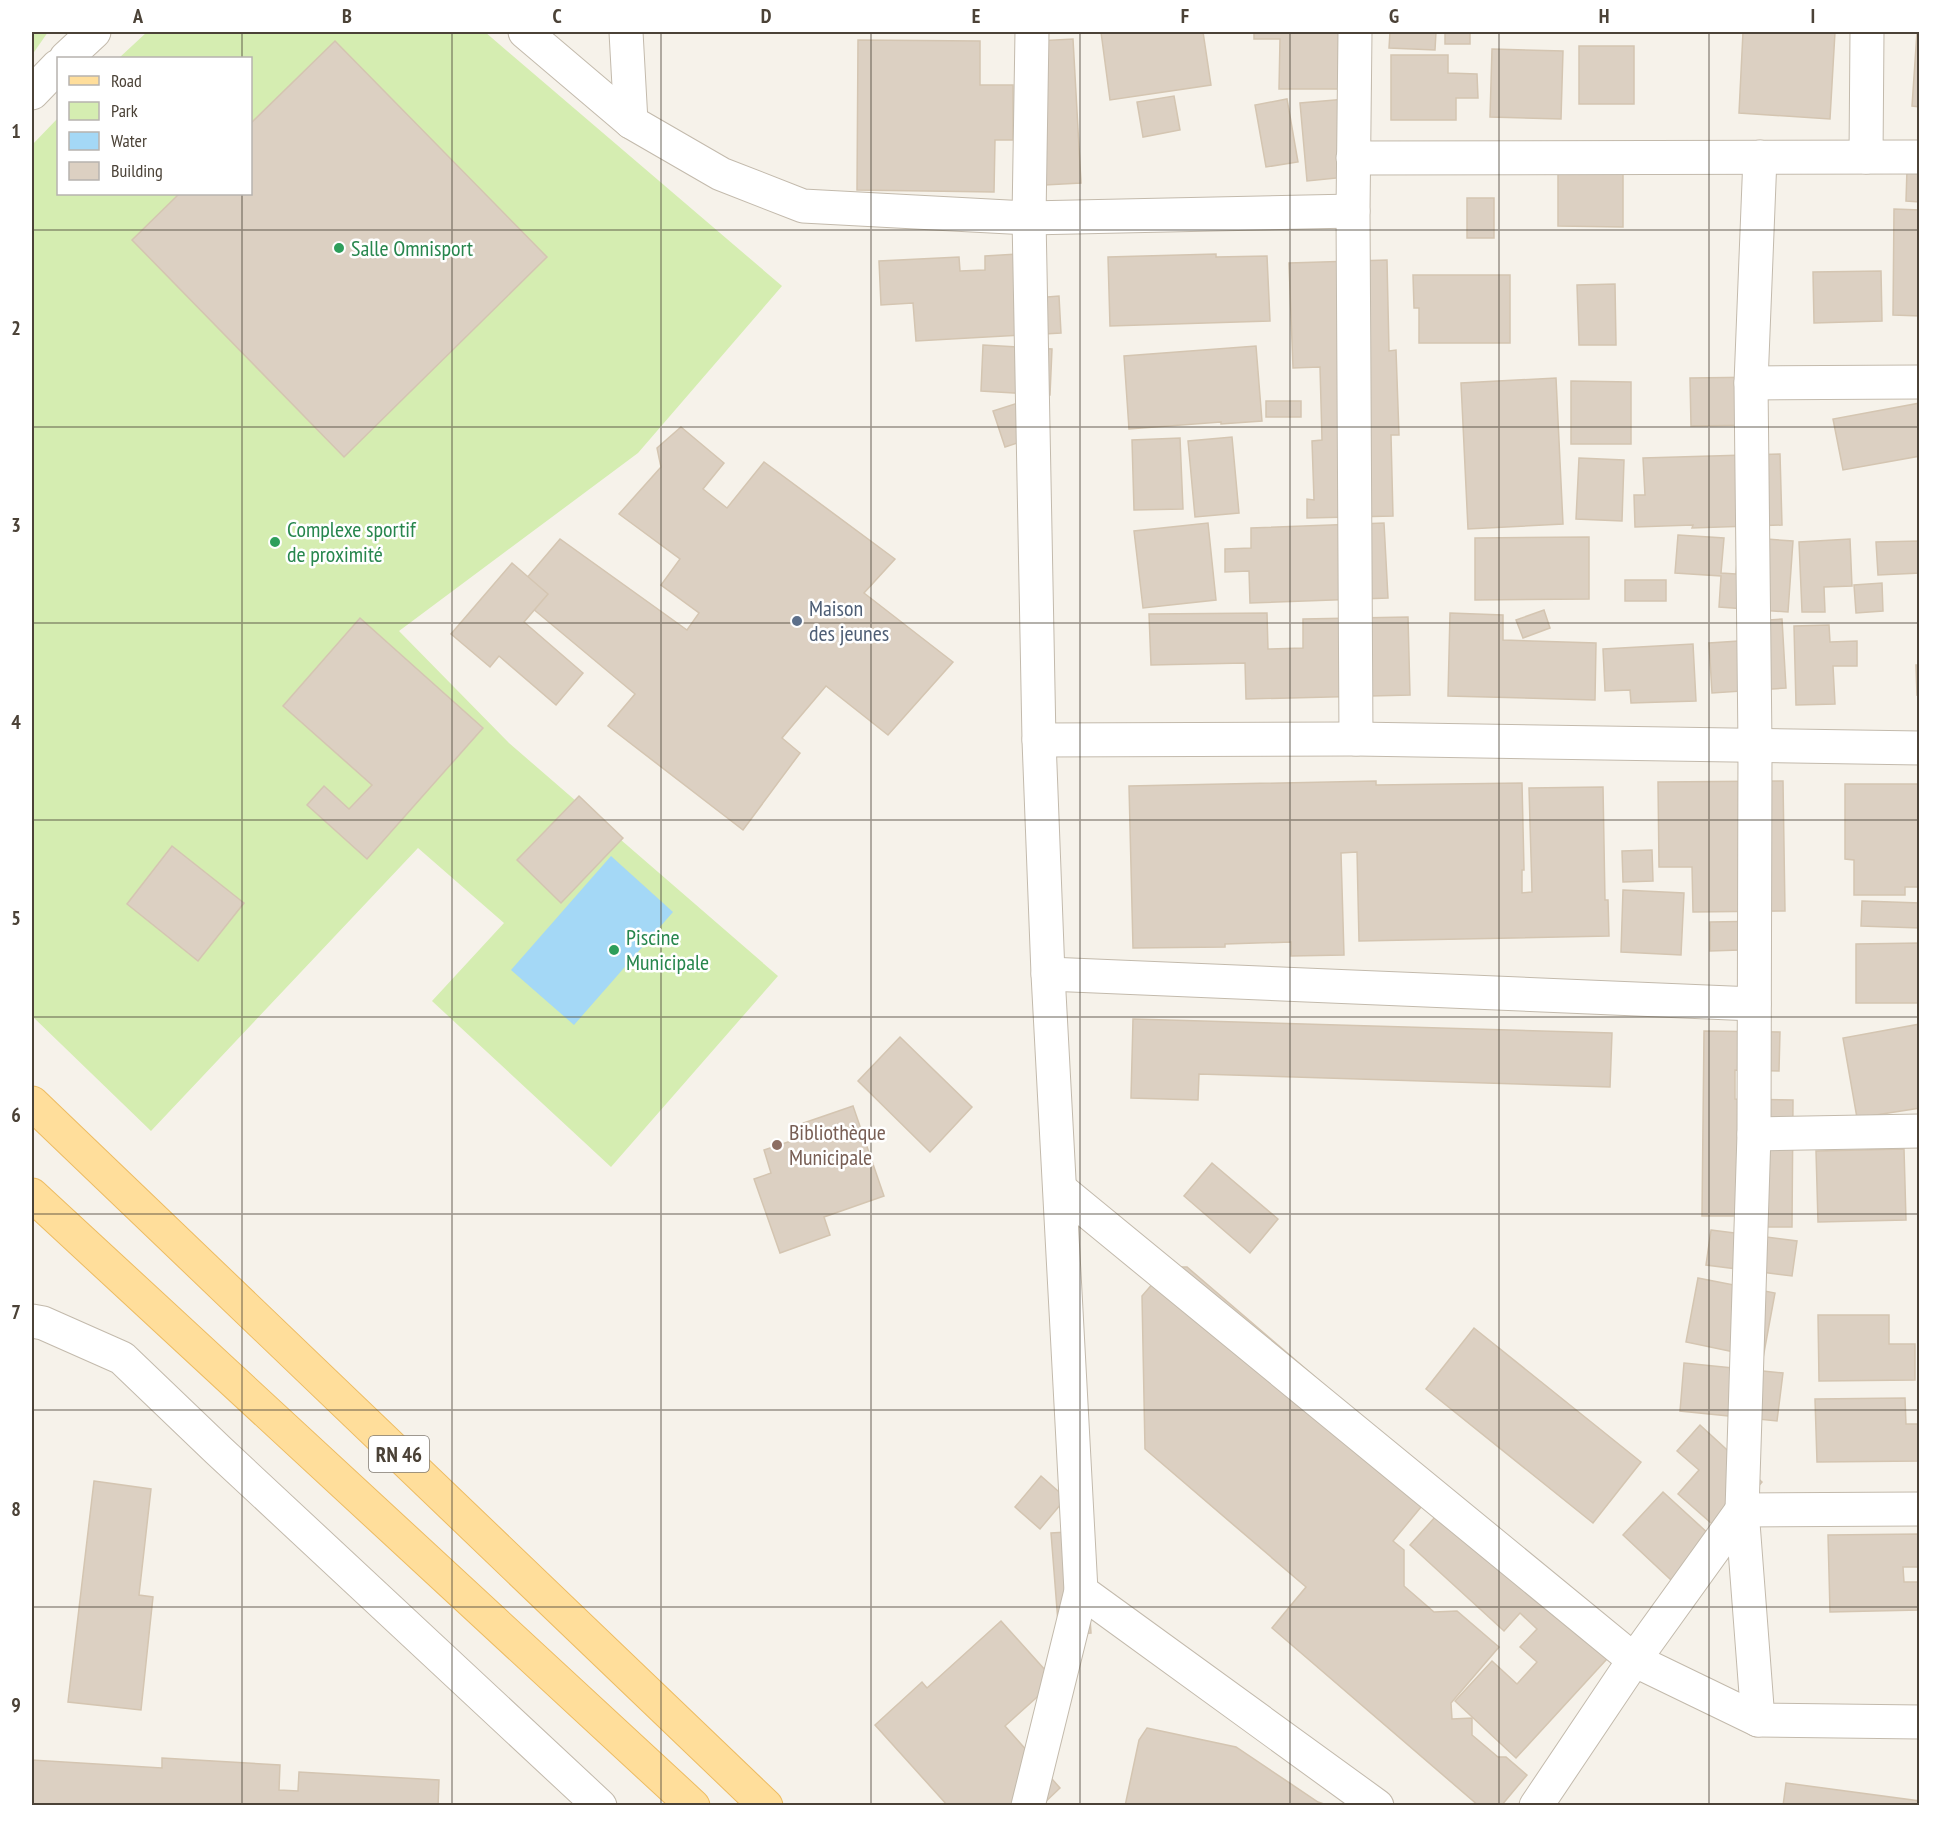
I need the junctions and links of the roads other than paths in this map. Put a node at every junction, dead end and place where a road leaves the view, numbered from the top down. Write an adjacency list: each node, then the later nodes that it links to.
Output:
1 (94, 32): 7 (street)
2 (525, 32): 10 (street)
3 (626, 32): 10 (street)
4 (1032, 32): 16 (street)
5 (1355, 32): 14 (street)
6 (1867, 32): 12 (street)
7 (67, 57)
8 (57, 67): 9 (street)
9 (32, 93)
10 (631, 122): 16 (street)
11 (1760, 157): 12 (street); 14 (street); 18 (street)
12 (1866, 157): 13 (street)
13 (1920, 157)
14 (1353, 158): 15 (street)
15 (1353, 211): 16 (street); 19 (street)
16 (1029, 218): 20 (street)
17 (1920, 382): 18 (street)
18 (1751, 383): 21 (street)
19 (1356, 739): 20 (street); 21 (street)
20 (1039, 740): 23 (street)
21 (1755, 746): 22 (street); 24 (street)
22 (1920, 748)
23 (1048, 974): 24 (street); 28 (street)
24 (1754, 1004): 27 (street)
25 (32, 1103): 39 (main road, RN 46)
26 (1920, 1131): 27 (street)
27 (1754, 1134): 32 (street)
28 (1060, 1190): 33 (street); 34 (street)
29 (32, 1195): 38 (main road, RN 46)
30 (32, 1321): 37 (street)
31 (1920, 1509): 32 (street)
32 (1742, 1510): 34 (street); 35 (street)
33 (1081, 1591): 40 (street); 41 (street)
34 (1634, 1660): 35 (street); 42 (street)
35 (1758, 1720): 36 (street)
36 (1920, 1722)
37 (600, 1806)
38 (693, 1806)
39 (766, 1806)
40 (1028, 1806)
41 (1377, 1806)
42 (1536, 1806)

